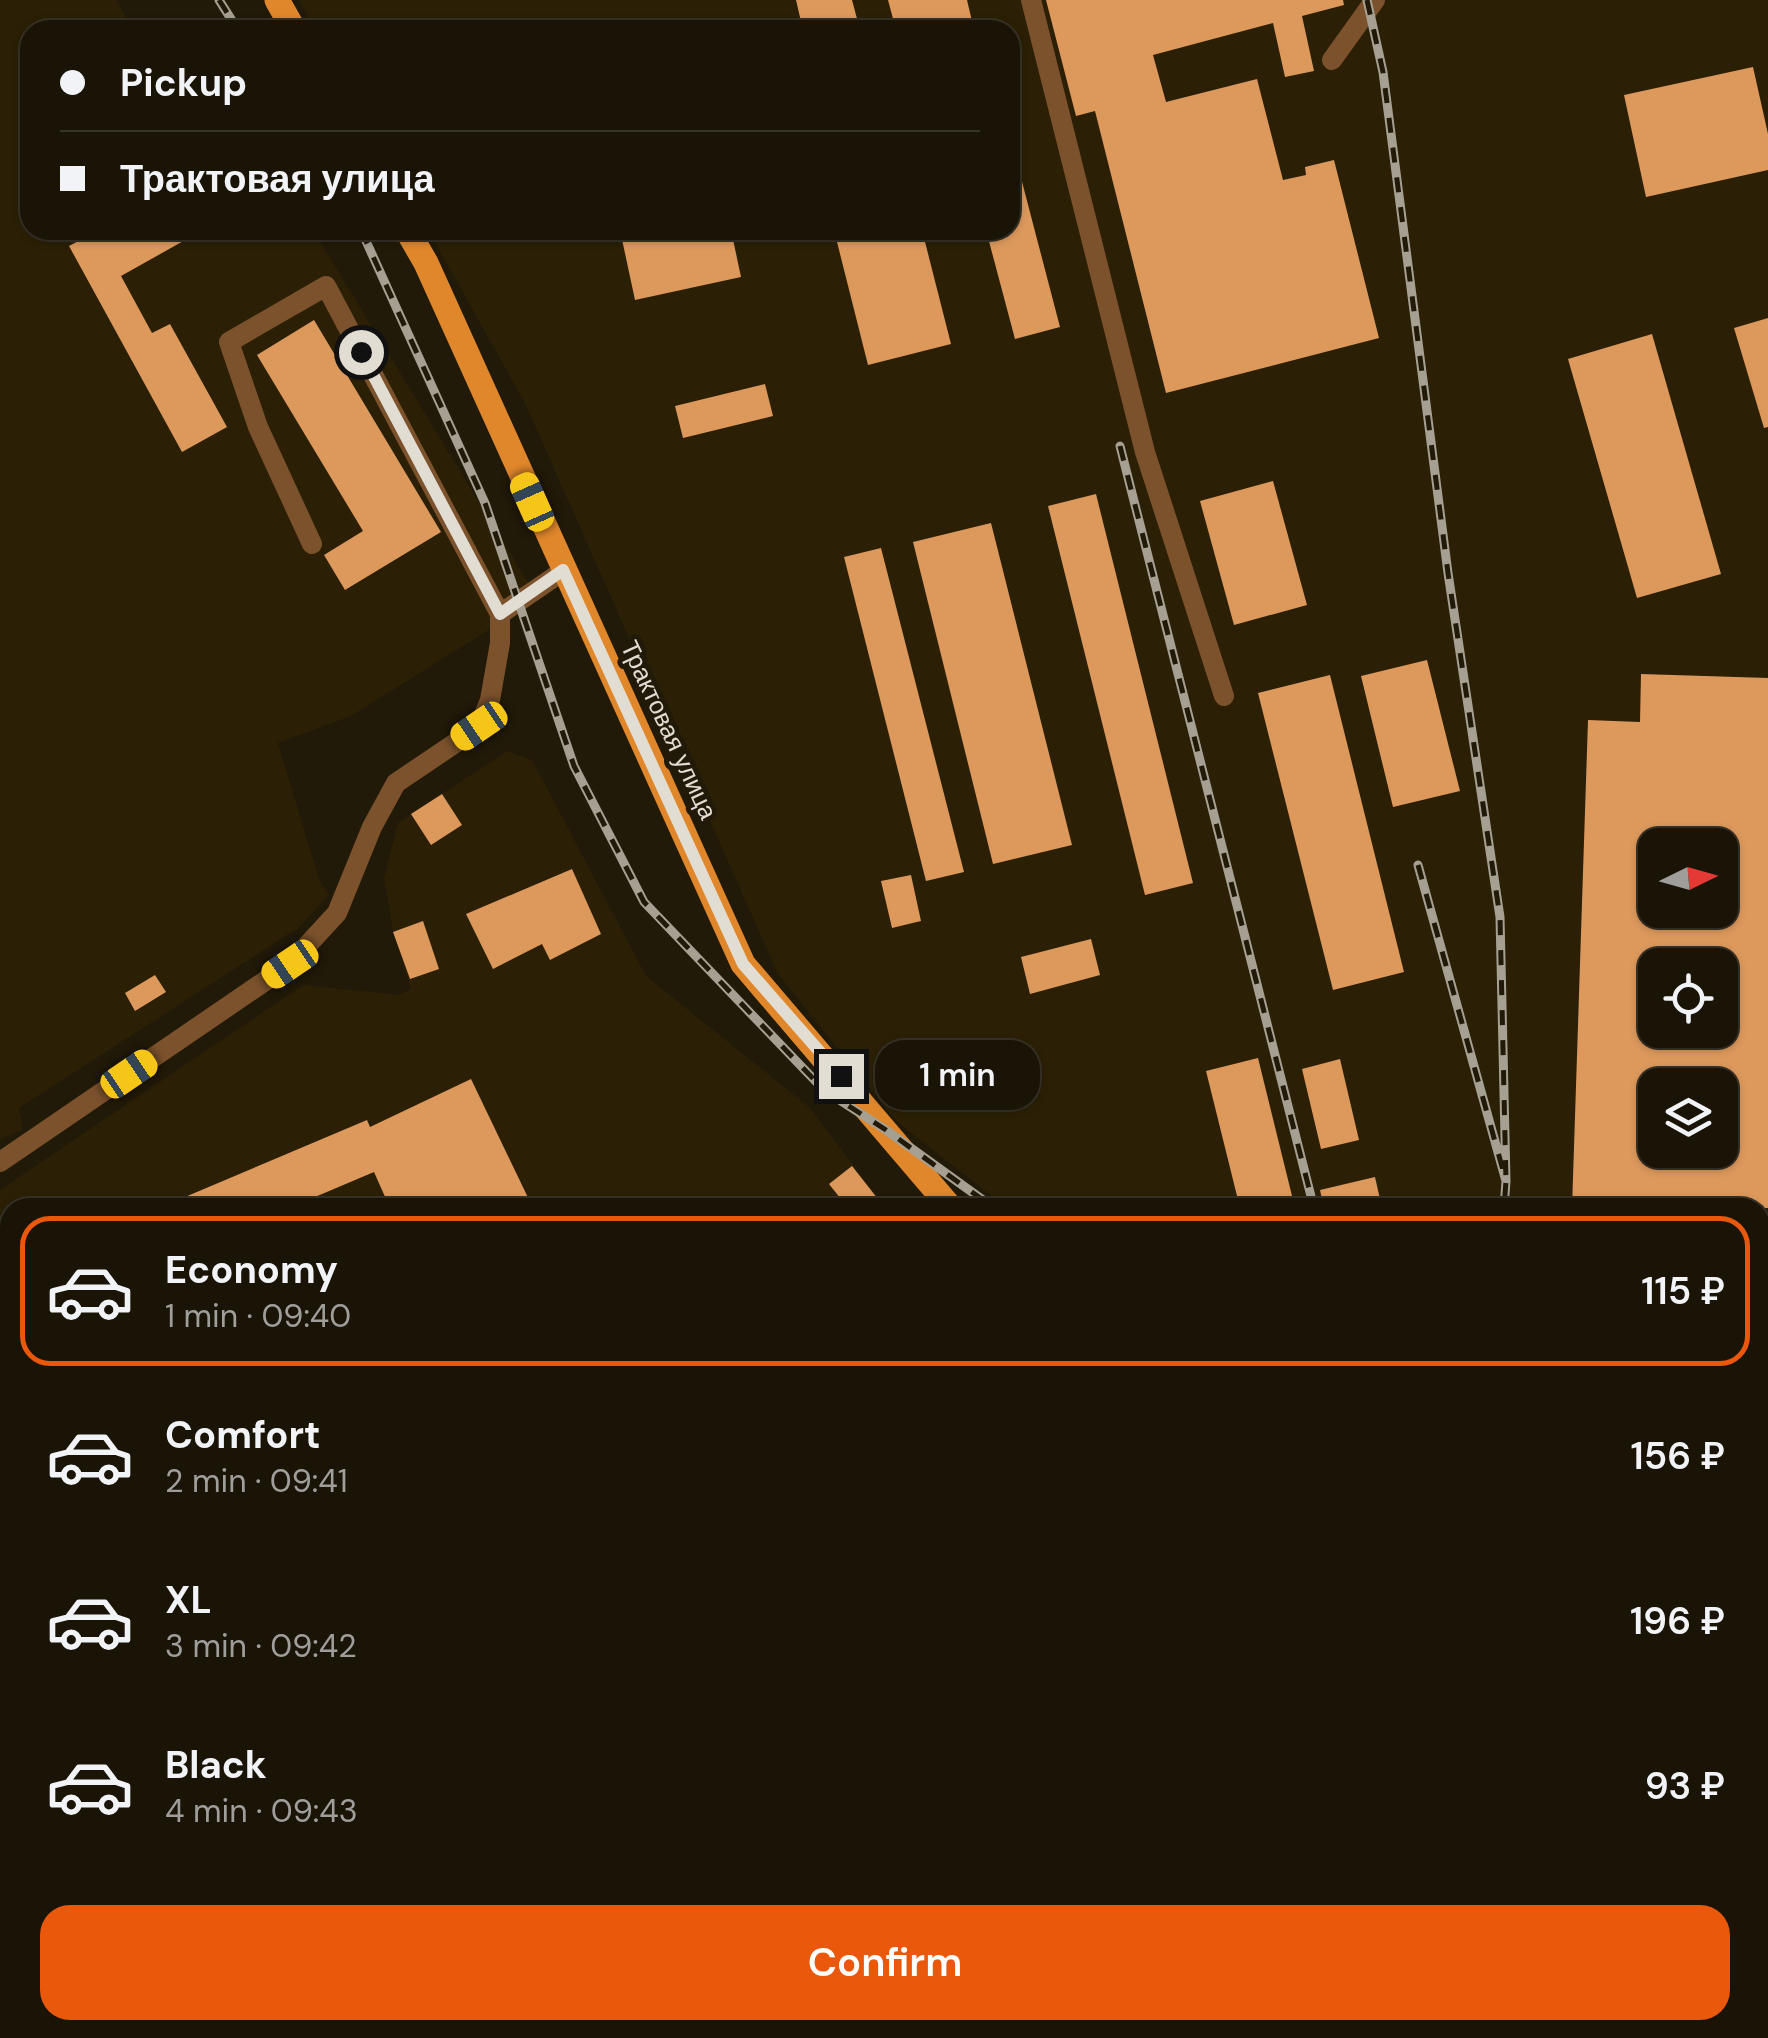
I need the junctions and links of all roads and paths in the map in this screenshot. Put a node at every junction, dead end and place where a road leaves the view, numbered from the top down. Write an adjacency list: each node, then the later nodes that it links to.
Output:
1 (1031, 0): 8 (street)
2 (1375, 0): 3 (street)
3 (1332, 60)
4 (413, 240): 6 (main road, Трактовая улица)
5 (312, 544): 7 (street)
6 (563, 570): 7 (street); 10 (main road, Трактовая улица)
7 (500, 614): 9 (street)
8 (1224, 696)
9 (0, 1162)
10 (942, 1198)

